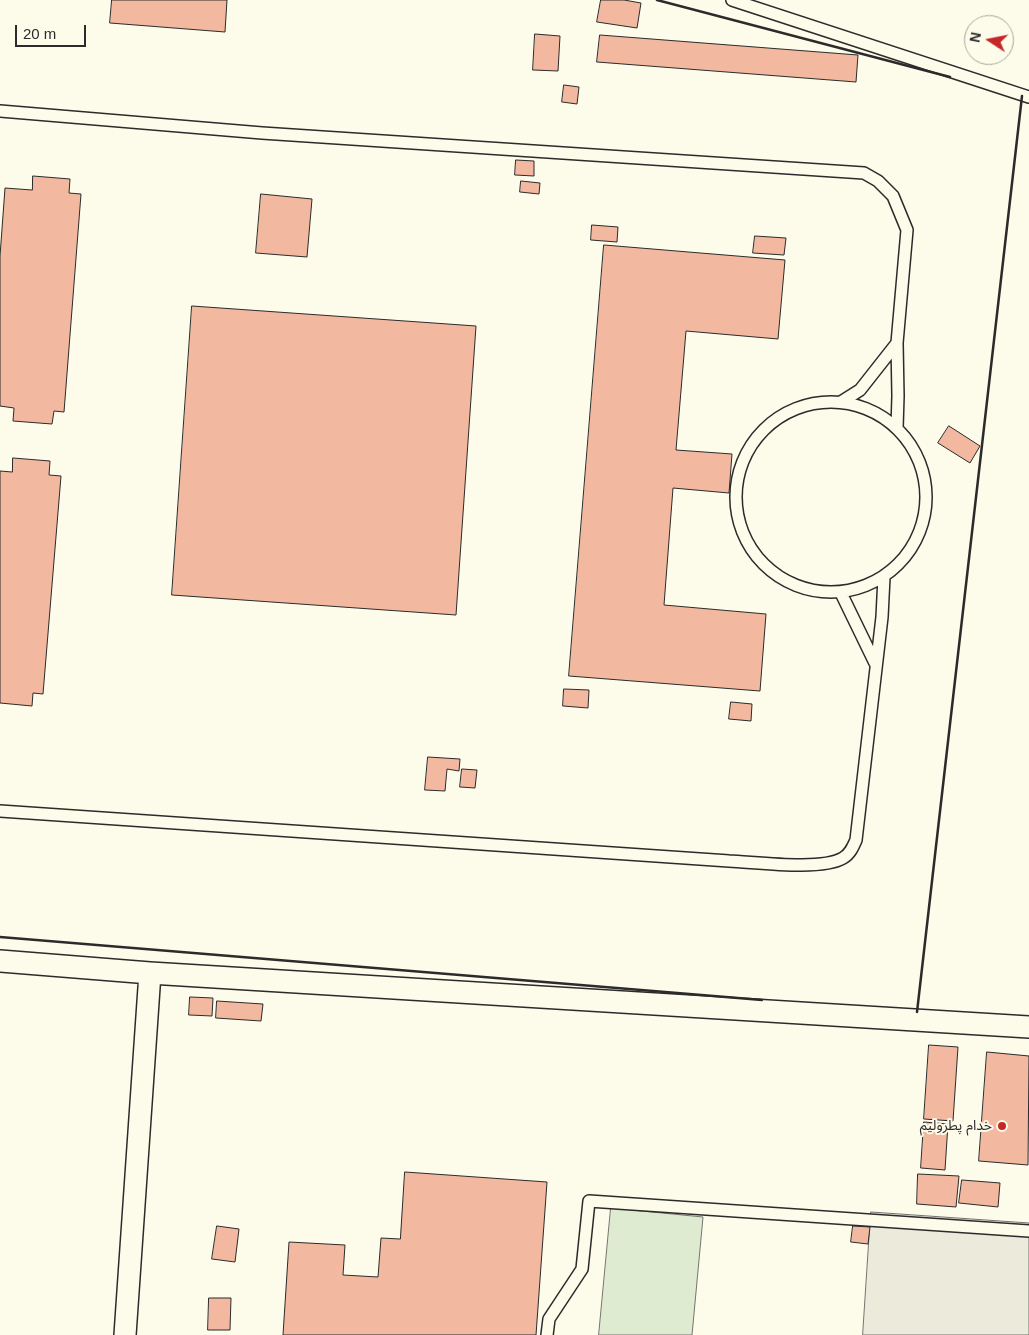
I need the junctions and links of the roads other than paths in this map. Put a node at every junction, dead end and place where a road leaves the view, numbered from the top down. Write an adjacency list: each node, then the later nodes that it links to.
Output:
1 (732, 0): 2 (lane)
2 (1029, 97)
3 (0, 111): 4 (lane)
4 (897, 343): 5 (lane); 6 (lane)
5 (841, 402): 6 (lane); 8 (lane)
6 (897, 428): 7 (lane)
7 (884, 577): 8 (lane); 9 (lane)
8 (841, 593): 9 (lane)
9 (875, 663): 10 (lane)
10 (0, 811)
11 (0, 961): 12 (street)
12 (150, 973): 13 (street); 15 (street)
13 (1029, 1026)
14 (1029, 1231): 16 (lane)
15 (125, 1335)
16 (547, 1335)

